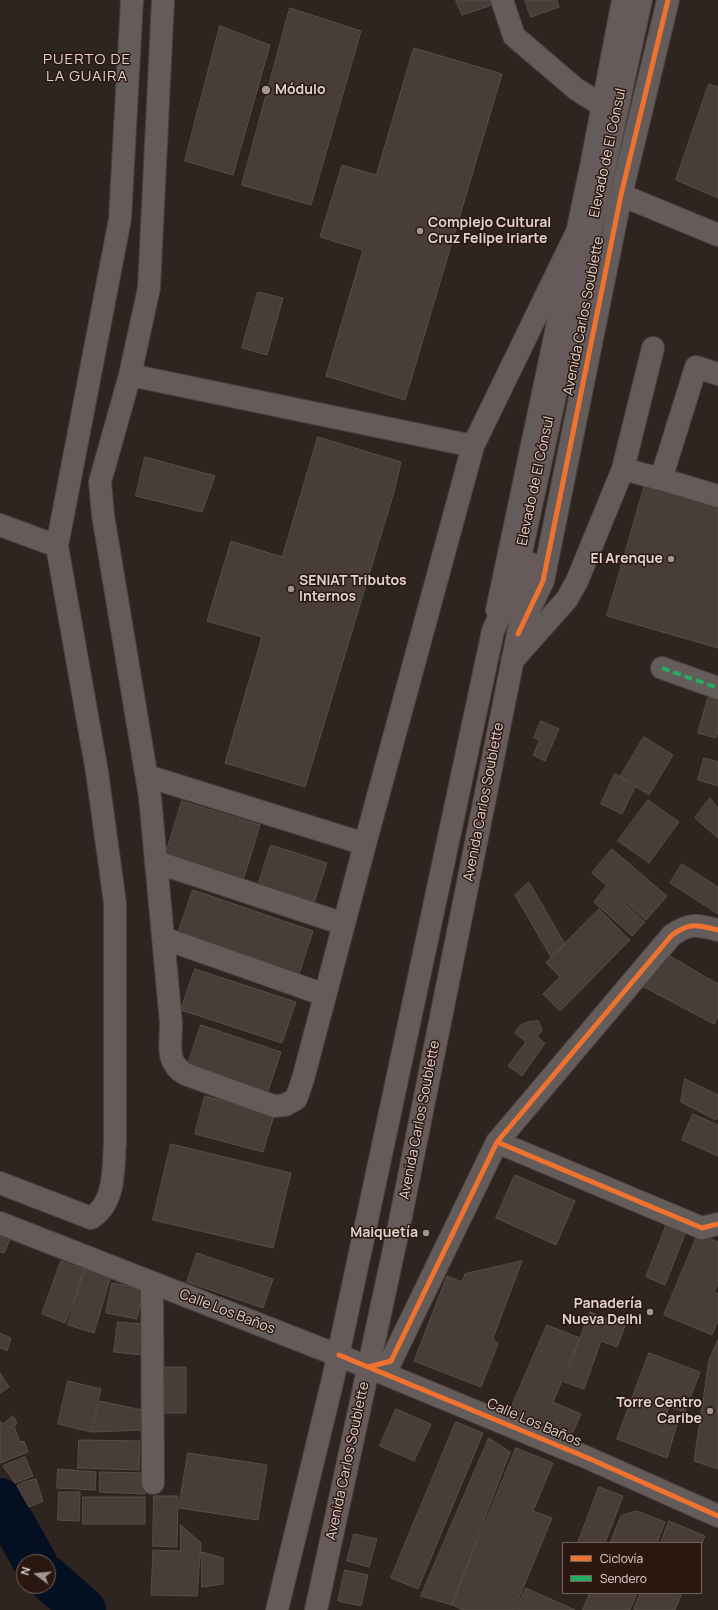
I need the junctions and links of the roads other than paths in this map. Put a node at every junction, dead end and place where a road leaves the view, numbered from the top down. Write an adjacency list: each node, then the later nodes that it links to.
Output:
1 (132, 0): 20 (street)
2 (163, 0): 14 (street)
3 (502, 0): 8 (street)
4 (623, 0): 8 (street, Avenida Carlos Soublette)
5 (641, 0): 21 (main road, Elevado de El Cónsul)
6 (654, 0): 22 (main road, Elevado de El Cónsul)
7 (668, 0): 9 (street, Avenida Carlos Soublette)
8 (603, 106): 10 (street, Avenida Carlos Soublette)
9 (621, 195): 11 (street); 22 (street, Avenida Carlos Soublette)
10 (577, 232): 15 (street); 21 (street, Avenida Carlos Soublette)
11 (718, 235)
12 (653, 348): 16 (street)
13 (718, 374): 17 (street)
14 (130, 375): 15 (street); 26 (street)
15 (473, 446): 27 (street)
16 (623, 468): 17 (street); 23 (street)
17 (661, 480): 18 (street)
18 (718, 496)
19 (0, 524): 20 (street)
20 (57, 546): 34 (street)
21 (492, 631): 38 (main road, Avenida Carlos Soublette)
22 (518, 634): 23 (main road, Avenida Carlos Soublette)
23 (512, 662): 39 (main road, Avenida Carlos Soublette)
24 (662, 668): 25 (street)
25 (718, 688)
26 (147, 776): 27 (street); 28 (street)
27 (365, 844): 29 (street)
28 (156, 862): 29 (street); 31 (street)
29 (344, 924): 32 (street)
30 (718, 930): 33 (street)
31 (163, 938): 32 (street); 32 (street)
32 (325, 995)
33 (497, 1142): 36 (street); 39 (street)
34 (0, 1183)
35 (0, 1223): 37 (street, Calle Los Baños)
36 (718, 1224)
37 (152, 1283): 38 (street, Calle Los Baños); 40 (street)
38 (339, 1355): 39 (street, Calle Los Baños); 42 (main road, Avenida Carlos Soublette)
39 (368, 1367): 41 (street, Calle Los Baños); 43 (main road, Avenida Carlos Soublette)
40 (153, 1483)
41 (718, 1516)
42 (277, 1610)
43 (316, 1610)

